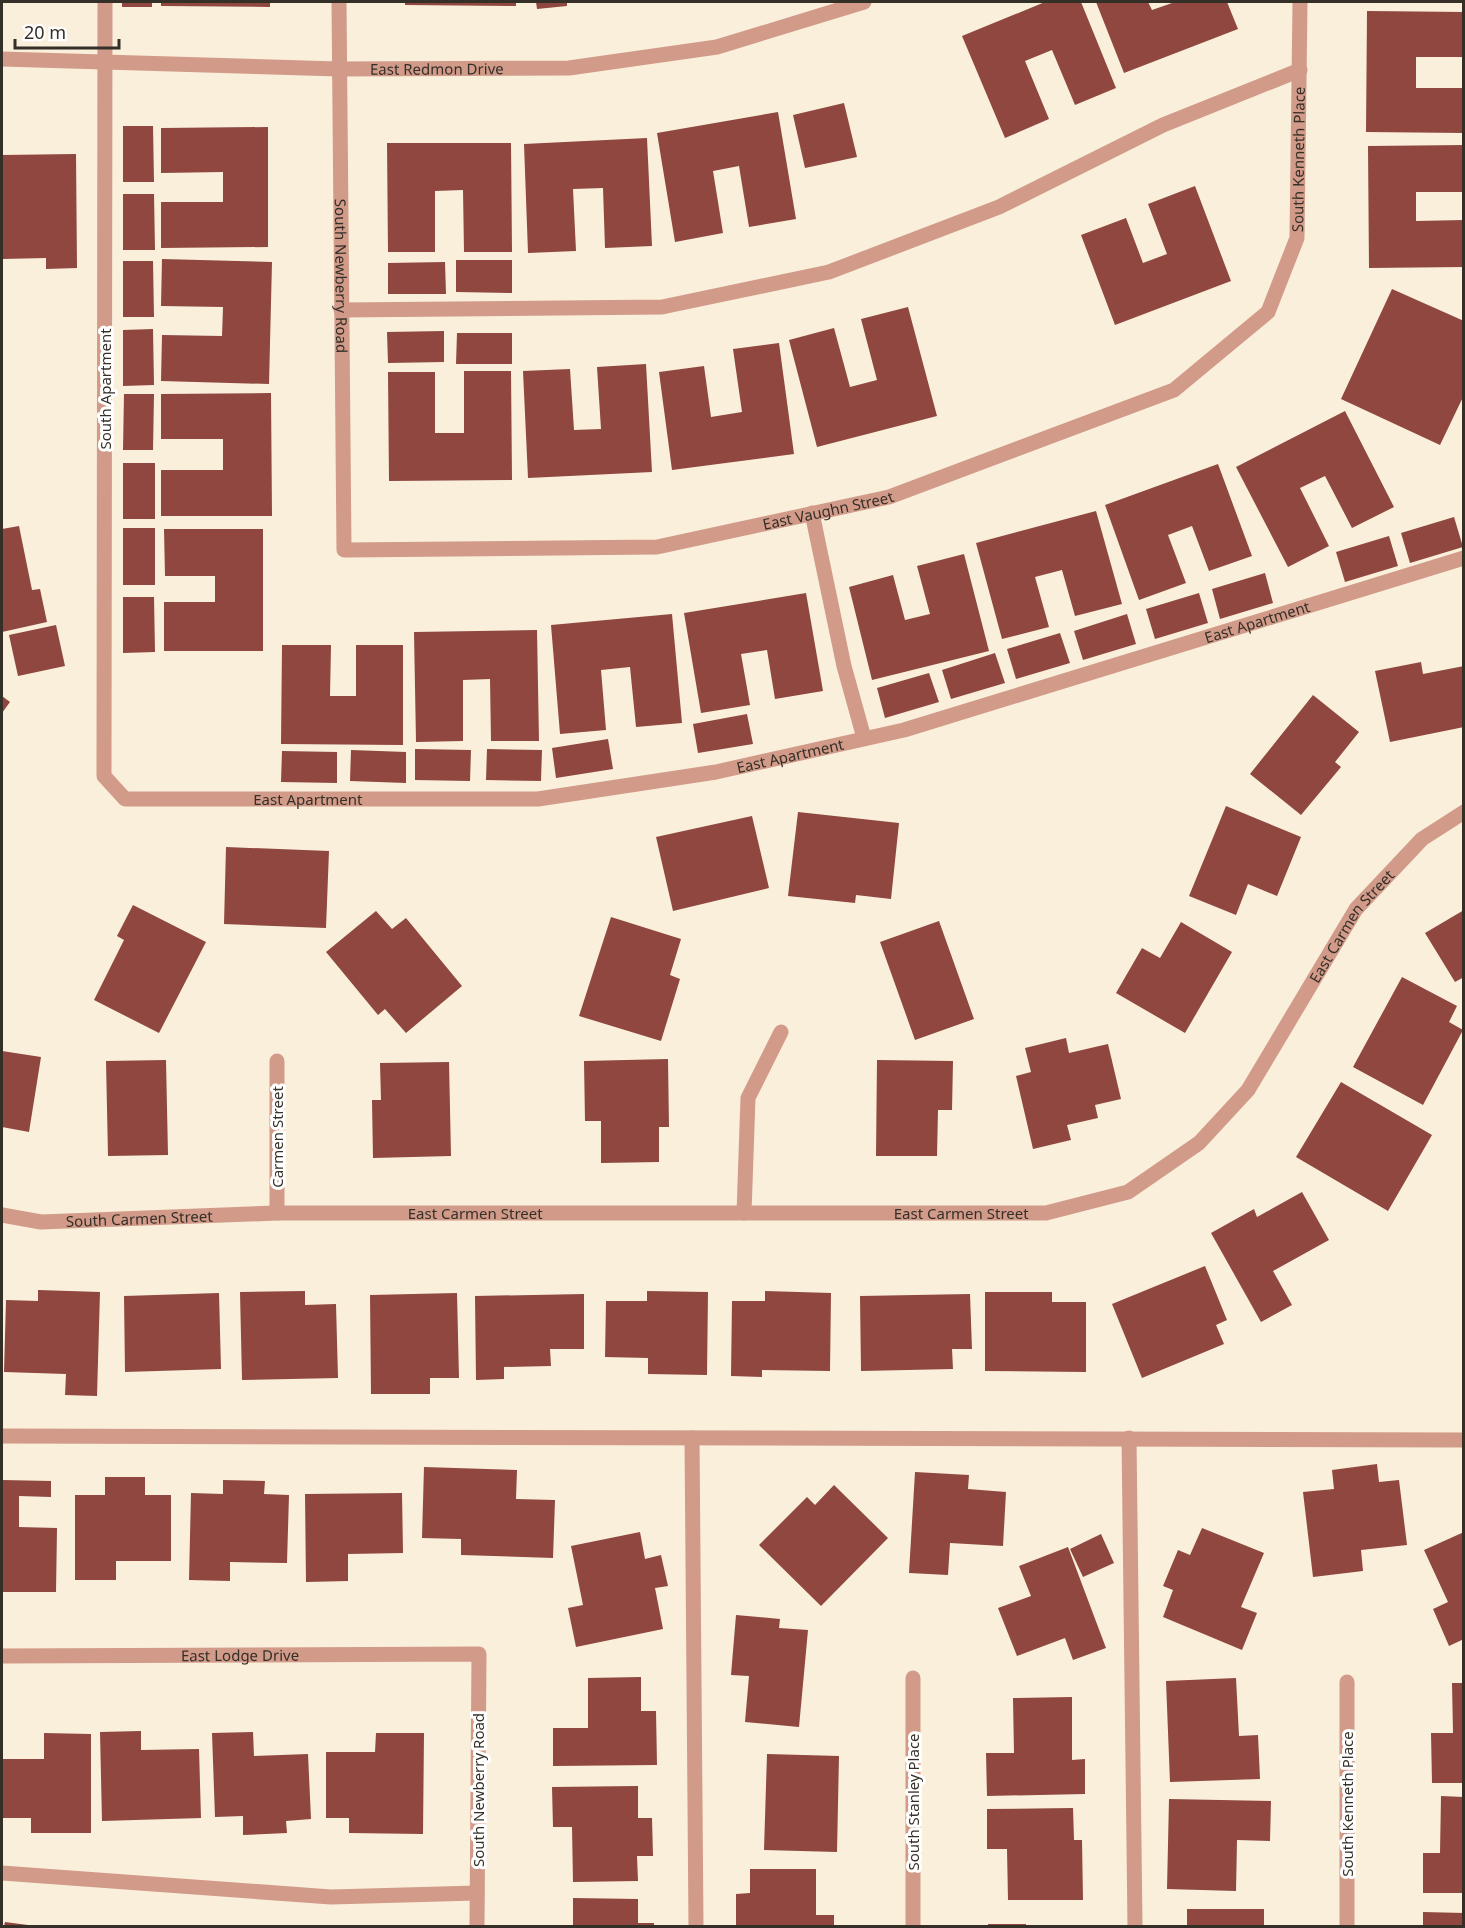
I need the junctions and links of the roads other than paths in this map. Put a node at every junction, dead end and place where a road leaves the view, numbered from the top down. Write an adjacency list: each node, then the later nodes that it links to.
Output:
1 (105, 2): 6 (street, South Apartment)
2 (339, 2): 7 (street, South Newberry Road)
3 (864, 2): 7 (street, East Redmon Drive)
4 (1300, 2): 8 (street, South Kenneth Place)
5 (2, 59): 6 (street, East Redmon Drive)
6 (105, 62): 7 (street, East Redmon Drive); 15 (street, South Apartment)
7 (339, 69): 9 (street, South Newberry Road)
8 (1300, 70): 9 (street); 10 (street, South Kenneth Place)
9 (341, 310): 12 (street, South Newberry Road)
10 (1268, 312): 11 (street, East Vaughn Street)
11 (813, 513): 12 (street, East Vaughn Street); 14 (street)
12 (344, 550)
13 (1464, 558): 14 (street, East Apartment)
14 (864, 738): 15 (street, East Apartment)
15 (104, 776)
16 (1464, 812): 19 (street, East Carmen Street)
17 (781, 1032): 19 (street)
18 (277, 1061): 20 (street, Carmen Street)
19 (744, 1213): 20 (street, East Carmen Street)
20 (277, 1214): 21 (street, South Carmen Street)
21 (2, 1215)
22 (2, 1436): 23 (street)
23 (692, 1438): 24 (street); 33 (street)
24 (1129, 1438): 25 (street); 35 (street)
25 (1464, 1440)
26 (479, 1654): 27 (street, East Lodge Drive); 31 (street, South Newberry Road)
27 (2, 1656)
28 (913, 1678): 34 (street, South Stanley Place)
29 (1347, 1682): 36 (street, South Kenneth Place)
30 (2, 1873): 31 (street)
31 (477, 1893): 32 (street, South Newberry Road)
32 (477, 1926)
33 (696, 1926)
34 (913, 1926)
35 (1135, 1926)
36 (1347, 1926)

